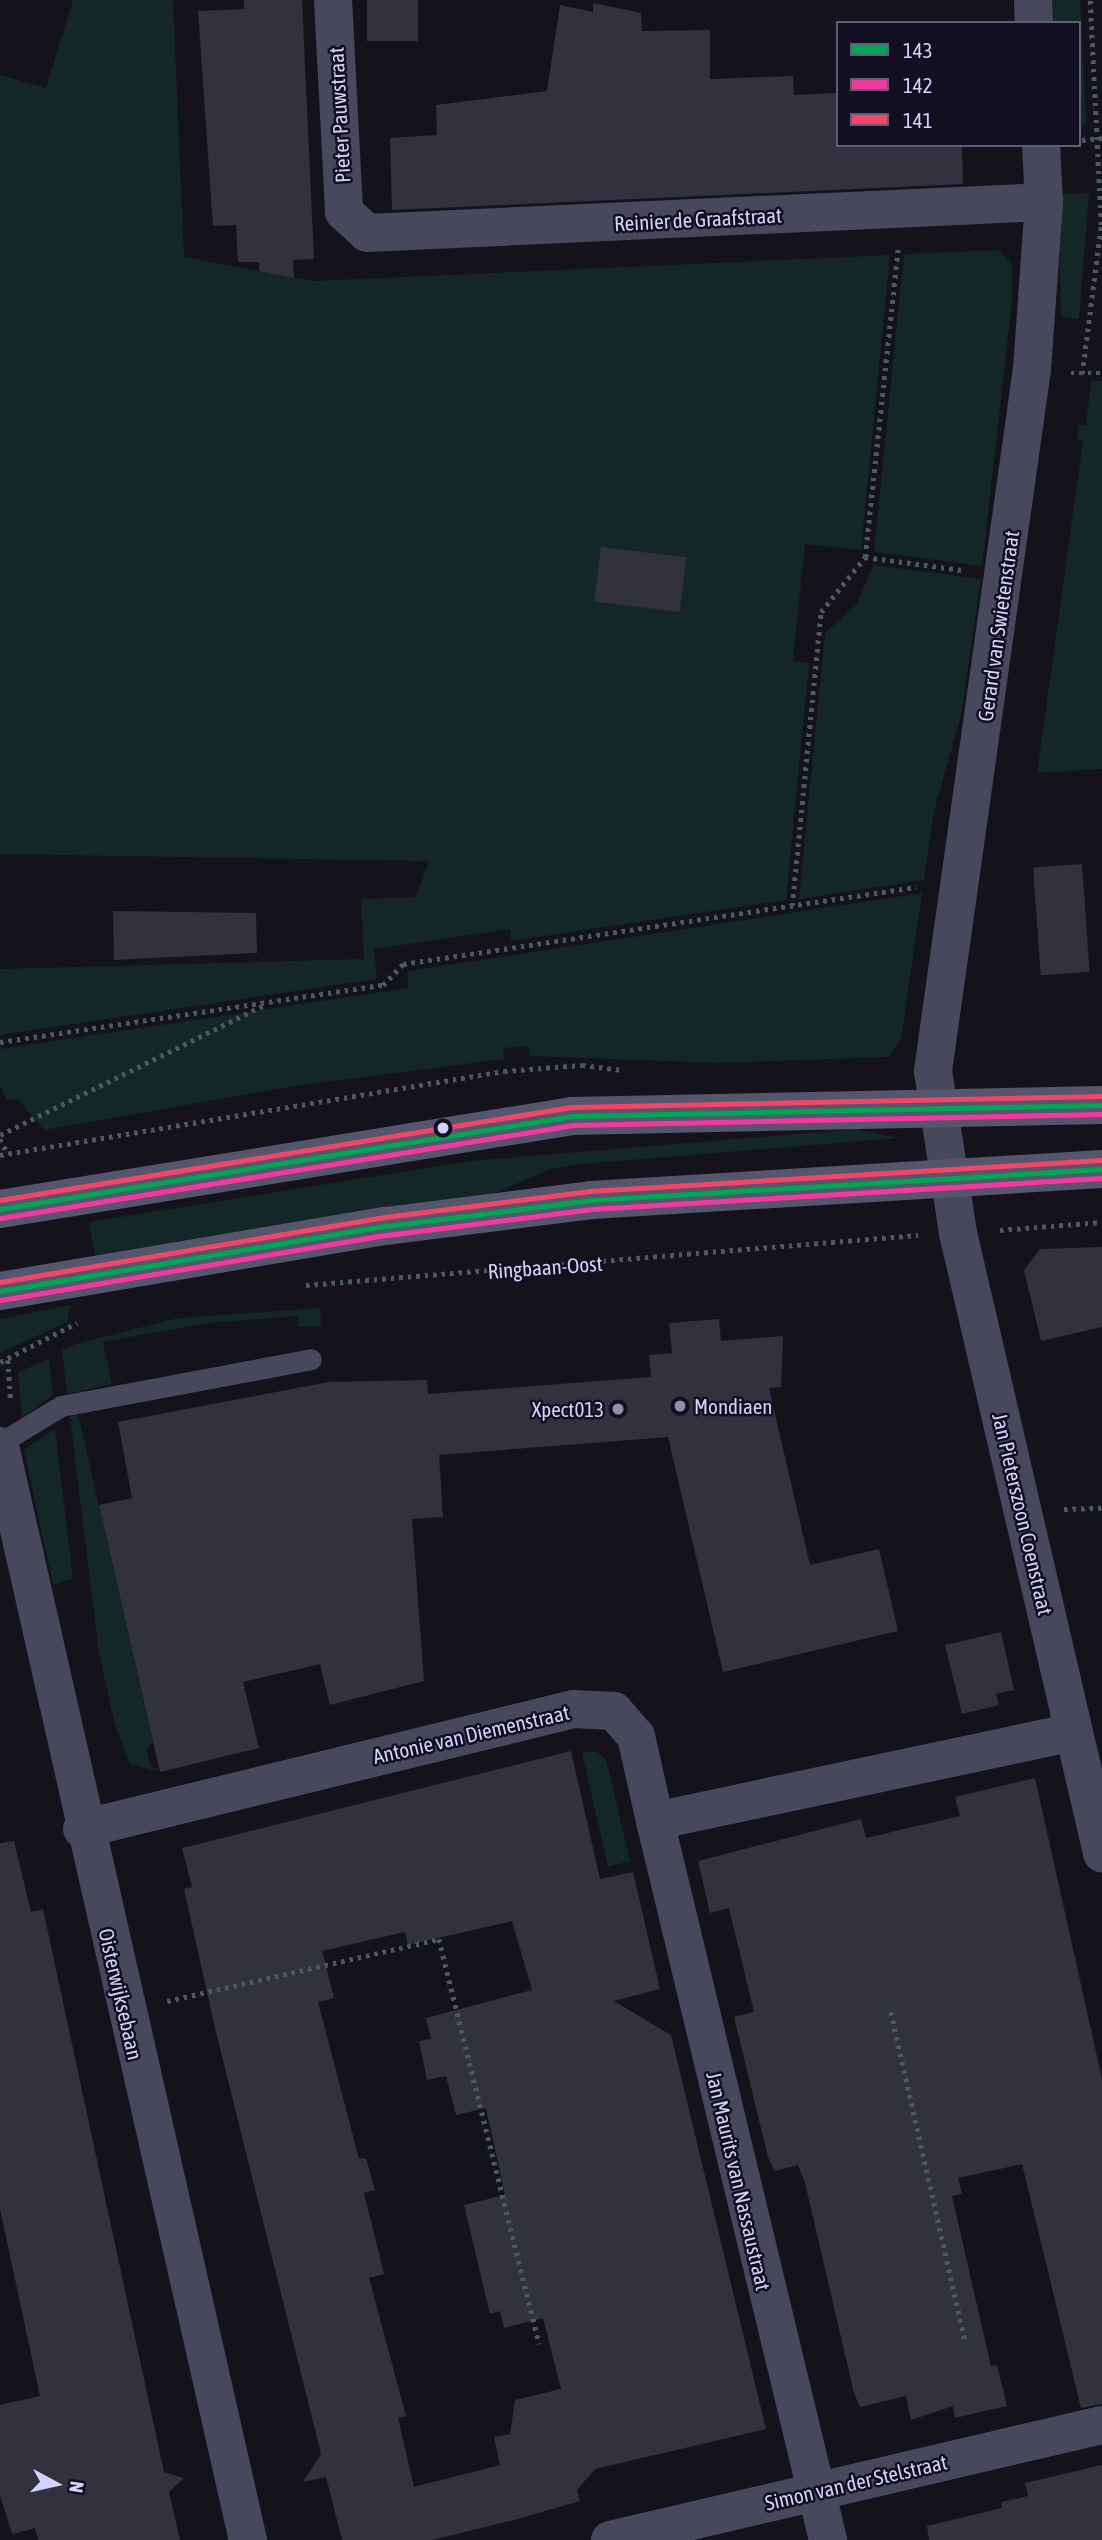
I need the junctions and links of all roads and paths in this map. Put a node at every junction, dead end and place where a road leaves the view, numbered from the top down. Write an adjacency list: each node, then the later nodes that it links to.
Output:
1 (333, 0): 10 (street, Pieter Pauwstraat)
2 (1033, 0): 4 (street)
3 (1090, 0): 5 (path)
4 (1034, 21)
5 (1099, 139): 6 (path); 11 (path)
6 (1081, 140)
7 (1041, 147): 8 (street, Gerard van Swietenstraat)
8 (1044, 202): 9 (street, Reinier de Graafstraat); 13 (street, Gerard van Swietenstraat)
9 (937, 209): 10 (street, Reinier de Graafstraat); 12 (path)
10 (354, 226)
11 (1082, 374)
12 (865, 557): 13 (path); 15 (path)
13 (1005, 575): 14 (street, Gerard van Swietenstraat)
14 (959, 881): 15 (path); 18 (street, Gerard van Swietenstraat)
15 (792, 906): 16 (path)
16 (270, 1002): 17 (path); 20 (path)
17 (0, 1042)
18 (935, 1105): 19 (main road); 25 (street); 26 (main road)
19 (1102, 1105)
20 (0, 1137): 22 (path)
21 (48, 1146): 22 (path)
22 (8, 1154): 23 (path)
23 (0, 1155)
24 (1102, 1169): 25 (main road)
25 (946, 1175): 28 (street, Jan Pieterszoon Coenstraat); 30 (main road)
26 (0, 1209)
27 (1102, 1222): 28 (path, Ringbaan-Oost)
28 (958, 1233): 29 (path, Ringbaan-Oost); 35 (street, Jan Pieterszoon Coenstraat)
29 (299, 1286)
30 (0, 1291)
31 (92, 1318): 33 (path)
32 (311, 1359): 34 (lane)
33 (0, 1362)
34 (0, 1444): 37 (street, Oisterwijksebaan)
35 (1074, 1732): 36 (street); 38 (street, Jan Pieterszoon Coenstraat)
36 (655, 1821): 37 (street, Antonie van Diemenstraat); 44 (street, Jan Maurits van Nassaustraat)
37 (82, 1829): 39 (street, Oisterwijksebaan)
38 (1102, 1853)
39 (125, 2011): 42 (path); 45 (street, Oisterwijksebaan)
40 (891, 2012): 41 (path)
41 (965, 2341)
42 (539, 2344)
43 (1102, 2425): 44 (street, Simon van der Stelstraat)
44 (813, 2492): 46 (street, Simon van der Stelstraat); 47 (street, Jan Maurits van Nassaustraat)
45 (248, 2540)
46 (610, 2540)
47 (828, 2540)

